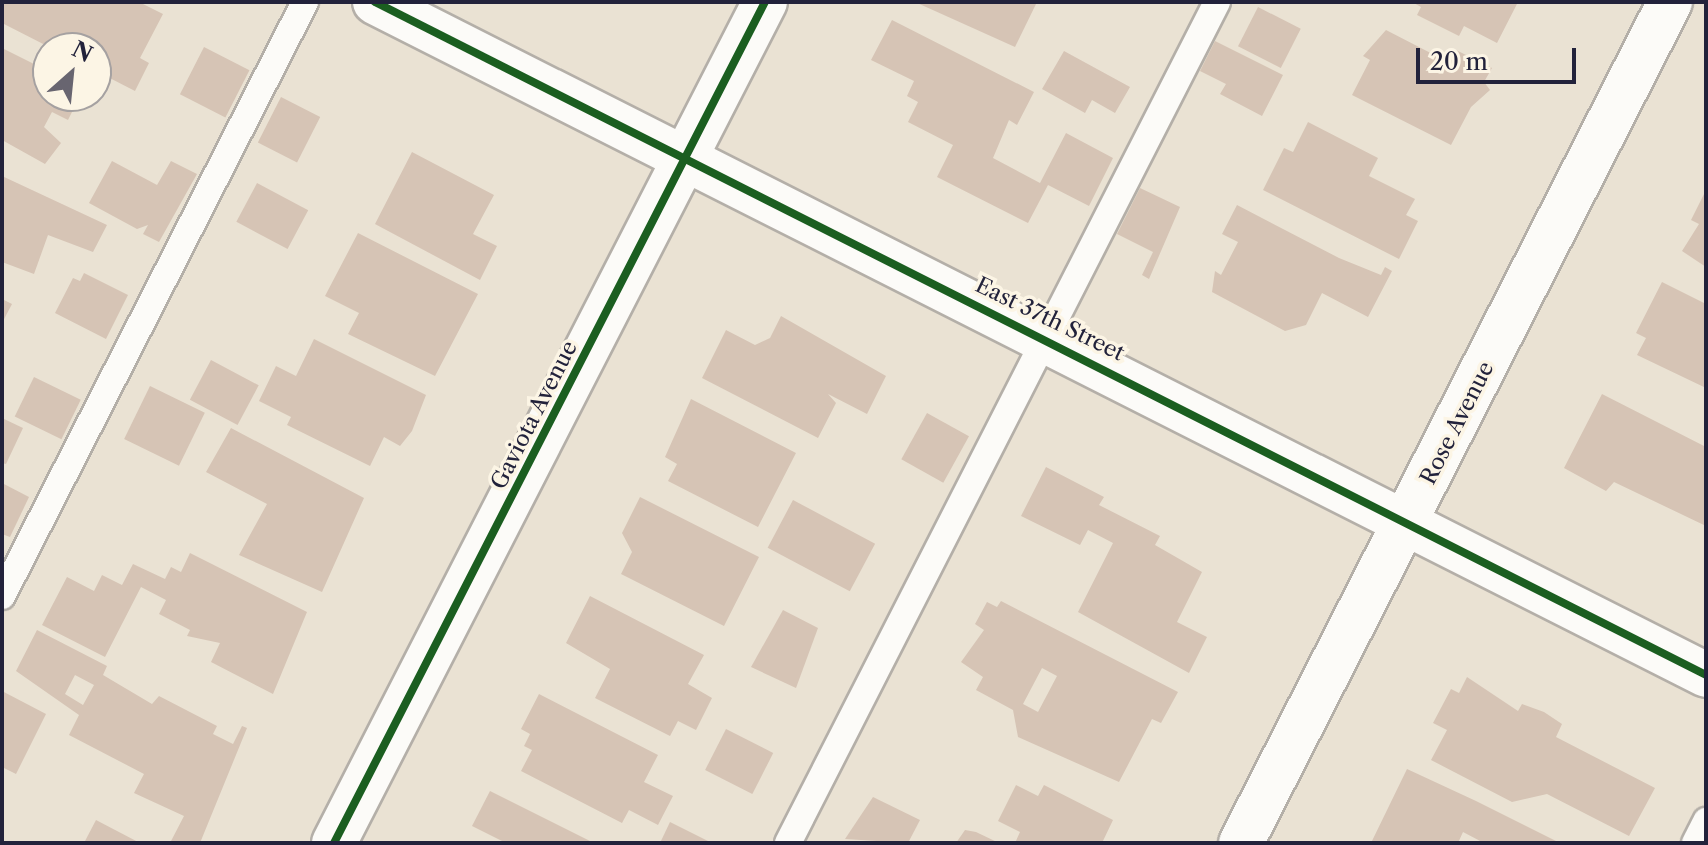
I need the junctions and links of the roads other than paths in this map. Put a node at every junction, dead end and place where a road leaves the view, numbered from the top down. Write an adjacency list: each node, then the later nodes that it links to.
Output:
1 (305, 2): 9 (lane)
2 (375, 2): 6 (street, East 37th Street)
3 (765, 2): 6 (street, Gaviota Avenue)
4 (1217, 2): 7 (lane)
5 (1670, 2): 8 (street, Rose Avenue)
6 (686, 159): 7 (street, East 37th Street); 12 (street, Gaviota Avenue)
7 (1047, 338): 8 (street, East 37th Street); 13 (lane)
8 (1409, 518): 10 (street, East 37th Street); 14 (street, Rose Avenue)
9 (2, 596)
10 (1706, 675)
11 (1706, 821): 15 (lane)
12 (334, 843)
13 (788, 843)
14 (1241, 843)
15 (1695, 843)

